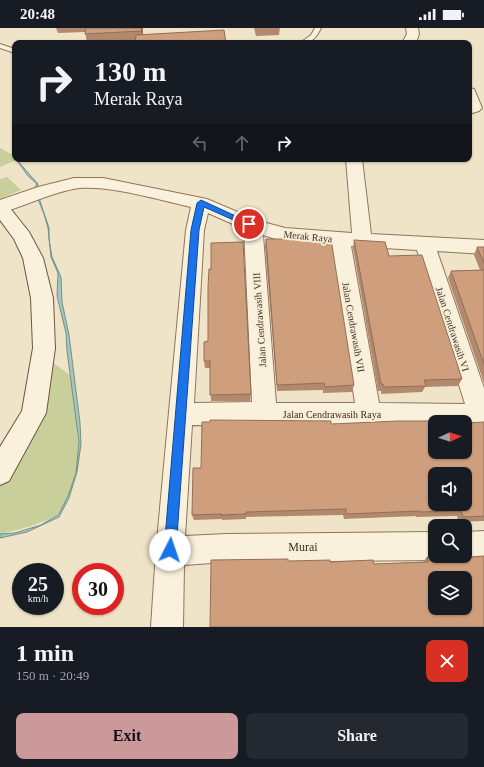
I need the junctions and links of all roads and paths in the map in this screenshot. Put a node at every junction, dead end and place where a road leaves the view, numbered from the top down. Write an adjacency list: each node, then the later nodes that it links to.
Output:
1 (318, 28): 3 (lane)
2 (412, 28): 4 (street)
3 (308, 40)
4 (410, 40)
5 (0, 46): 6 (lane)
6 (12, 50)
7 (484, 88): 8 (street)
8 (472, 89)
9 (354, 162): 14 (street)
10 (201, 203): 11 (street, Merak Raya); 12 (street, Merak Raya); 17 (street)
11 (6, 204): 21 (street)
12 (253, 226): 13 (street, Merak Raya); 18 (street, Jalan Cendrawasih VIII)
13 (340, 239): 14 (street, Merak Raya); 19 (street, Jalan Cendrawasih VII)
14 (362, 240): 15 (street, Merak Raya)
15 (425, 243): 16 (street, Merak Raya); 20 (street, Jalan Cendrawasih VI)
16 (484, 247)
17 (180, 414): 18 (street, Jalan Cendrawasih Raya); 25 (street)
18 (265, 414): 19 (street, Jalan Cendrawasih Raya)
19 (369, 414): 20 (street, Jalan Cendrawasih Raya)
20 (482, 415)
21 (0, 472)
22 (428, 546): 25 (street, Murai)
23 (472, 546): 24 (street)
24 (484, 546)
25 (170, 550): 26 (street)
26 (167, 627)

